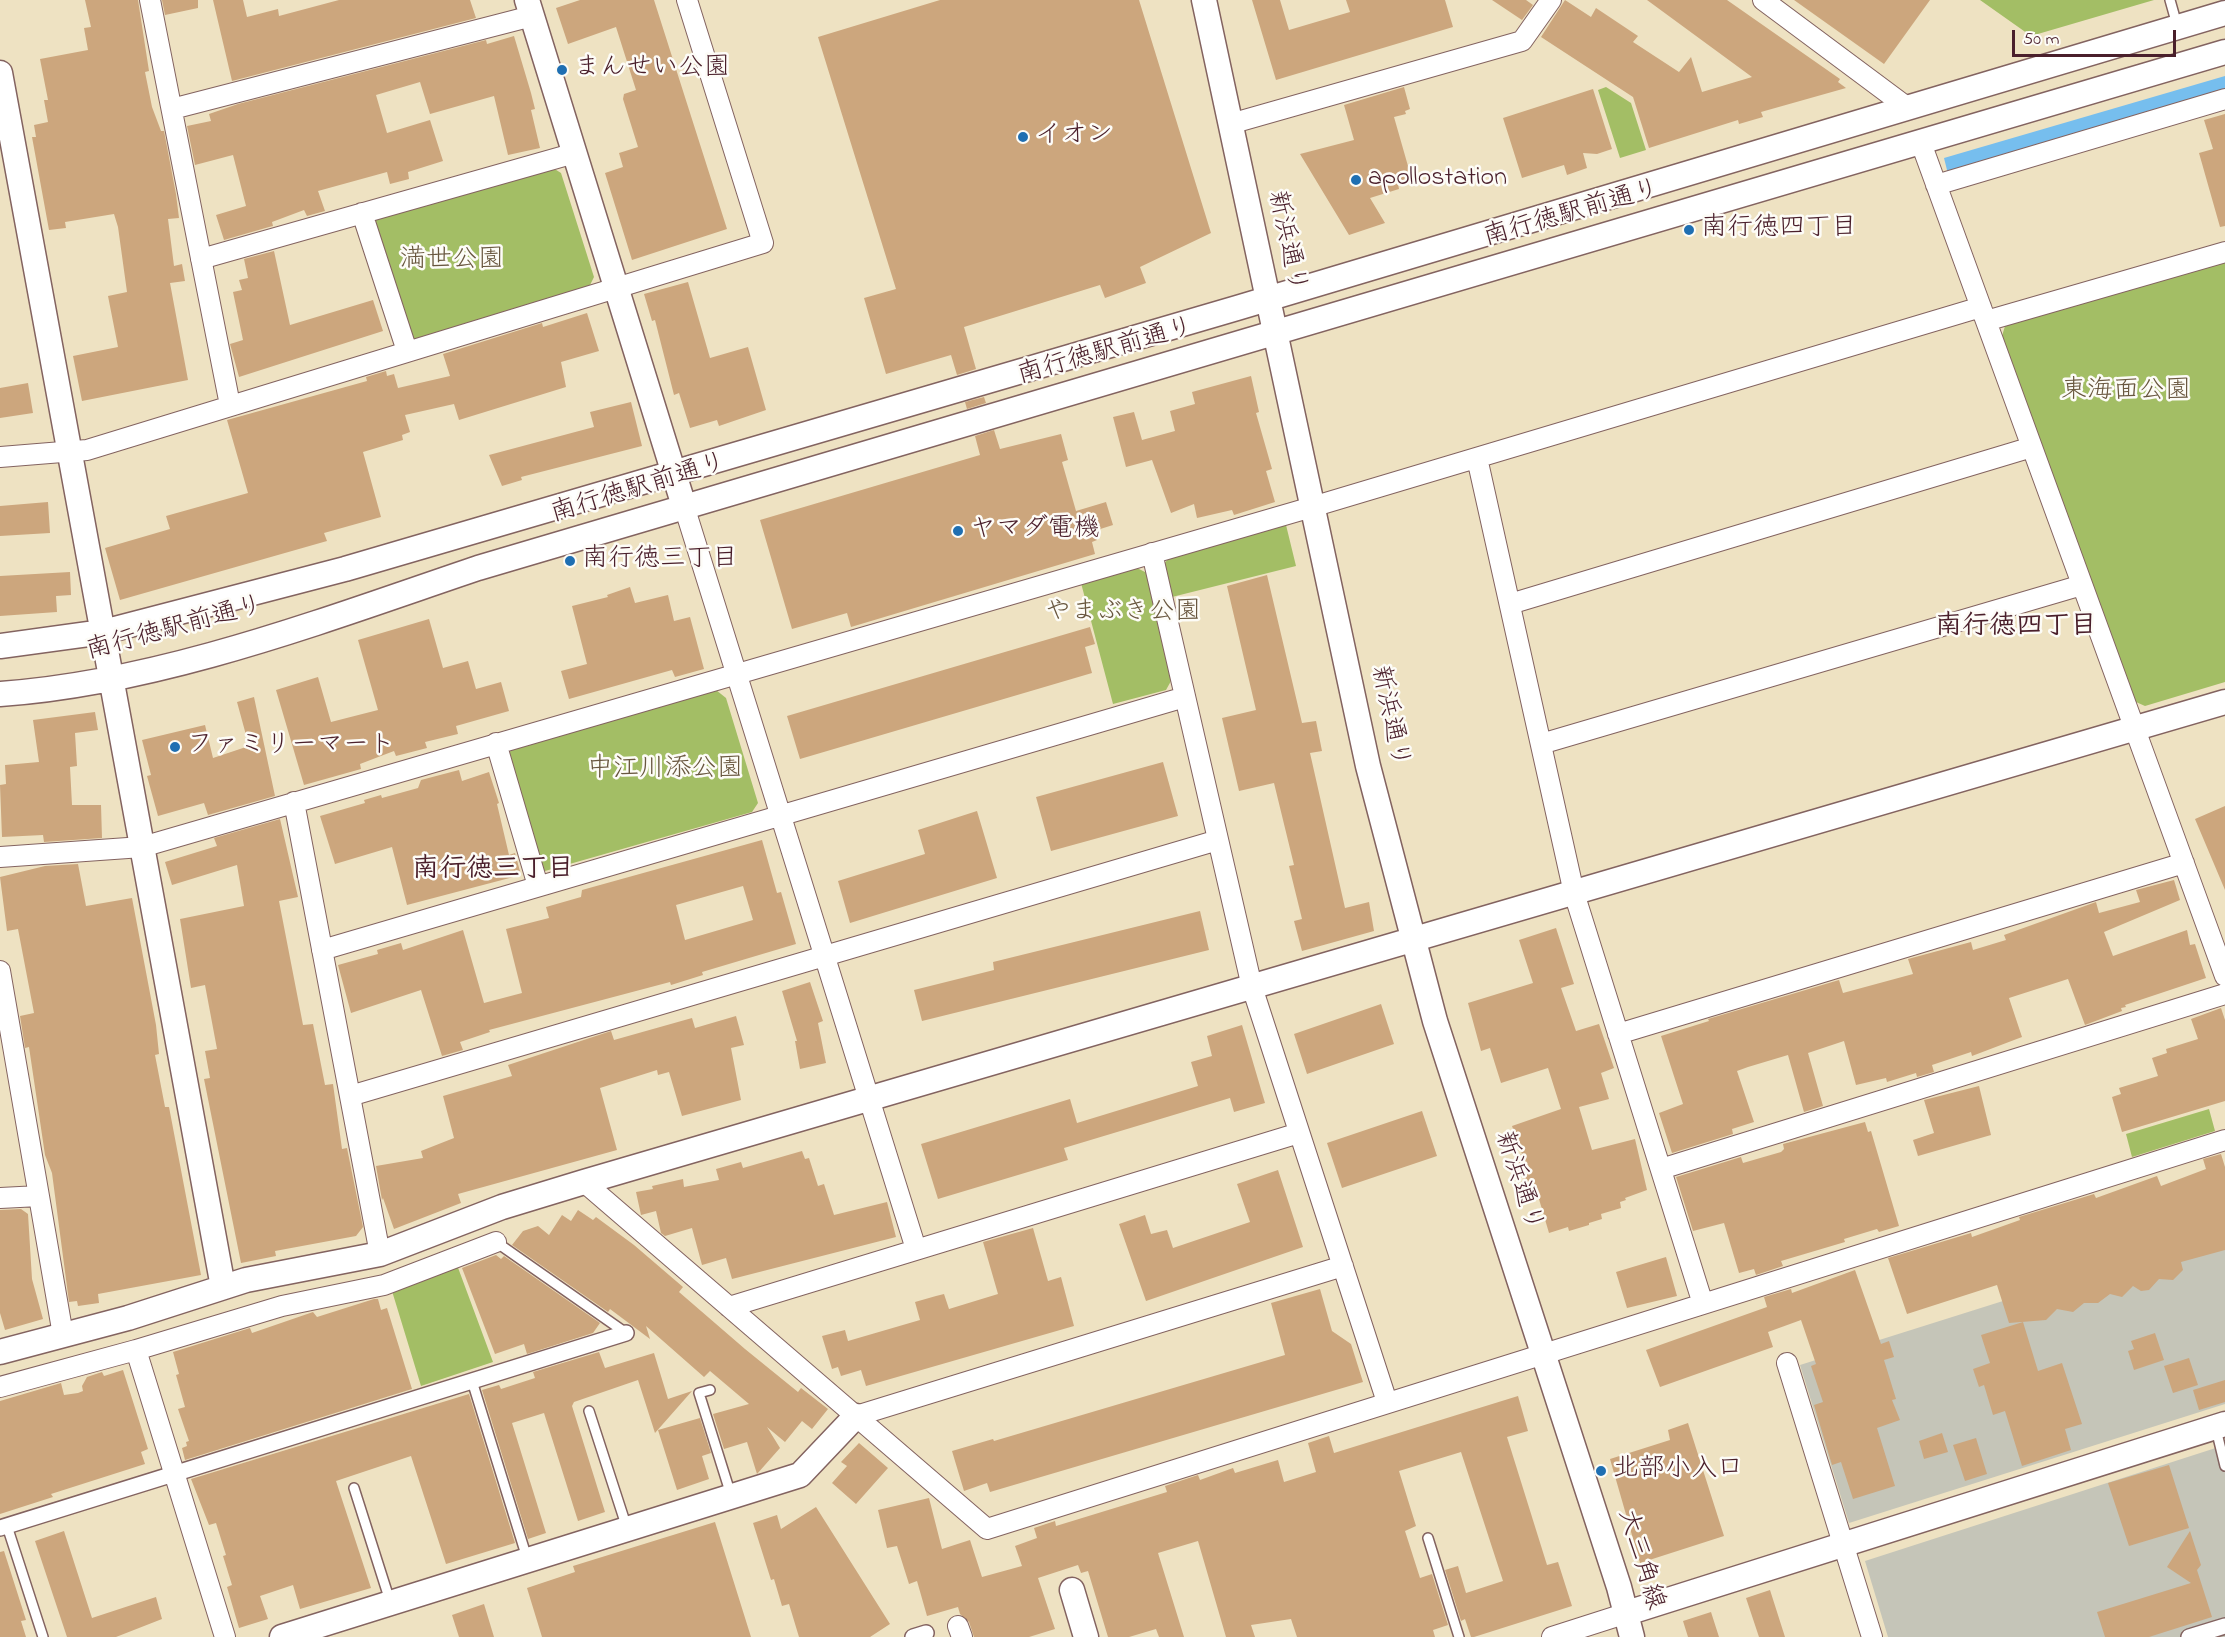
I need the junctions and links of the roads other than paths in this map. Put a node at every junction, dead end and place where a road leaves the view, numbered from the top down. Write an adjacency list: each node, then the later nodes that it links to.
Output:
1 (150, 0): 14 (street)
2 (687, 0): 22 (street)
3 (1204, 0): 15 (street, 新浜通り)
4 (1551, 0): 15 (street)
5 (1763, 0): 13 (street)
6 (2170, 0): 9 (lane)
7 (529, 8): 14 (street); 17 (street)
8 (2225, 13): 9 (street, 南行徳駅前通り)
9 (2178, 27): 13 (street, 南行徳駅前通り)
10 (2225, 52): 16 (street, 南行徳駅前通り)
11 (0, 73): 29 (street)
12 (2225, 99): 18 (street)
13 (1908, 108): 23 (street, 南行徳駅前通り)
14 (172, 110): 21 (street)
15 (1230, 124): 23 (street, 新浜通り)
16 (1921, 143): 18 (street); 25 (street, 南行徳駅前通り)
17 (574, 153): 19 (street); 22 (street)
18 (1936, 185): 24 (street)
19 (362, 213): 21 (street); 26 (street)
20 (2225, 252): 24 (street)
21 (201, 259): 27 (street)
22 (617, 287): 26 (street); 32 (street)
23 (1267, 298): 25 (street, 新浜通り); 32 (street, 南行徳駅前通り)
24 (1983, 314): 28 (street); 31 (street)
25 (1275, 333): 33 (street, 南行徳駅前通り); 34 (street, 新浜通り)
26 (406, 351): 27 (street)
27 (230, 405): 29 (street)
28 (2032, 447): 36 (street); 37 (street)
29 (70, 453): 30 (street); 38 (street)
30 (0, 458)
31 (1477, 458): 34 (street); 37 (street)
32 (674, 472): 33 (street); 38 (street, 南行徳駅前通り)
33 (684, 506): 40 (street); 41 (street, 南行徳駅前通り)
34 (1312, 507): 35 (street); 56 (street, 新浜通り)
35 (1152, 553): 40 (street); 43 (street)
36 (2082, 585): 45 (street); 47 (street)
37 (1510, 604): 47 (street)
38 (103, 632): 39 (street, 南行徳駅前通り); 41 (street)
39 (0, 646)
40 (736, 673): 46 (street); 49 (street)
41 (111, 679): 42 (street, 南行徳駅前通り); 51 (street)
42 (0, 694)
43 (1185, 697): 49 (street); 50 (street)
44 (2225, 702): 45 (street)
45 (2135, 728): 53 (street); 55 (street)
46 (496, 743): 48 (street); 54 (street)
47 (1541, 744): 55 (street)
48 (294, 802): 51 (street); 57 (street)
49 (780, 814): 54 (street); 58 (street)
50 (1218, 840): 58 (street); 61 (street)
51 (142, 847): 52 (street); 77 (street)
52 (0, 857)
53 (2184, 863): 60 (street); 64 (street)
54 (538, 886): 57 (street)
55 (1574, 892): 56 (street); 64 (street)
56 (1412, 940): 61 (street); 84 (street, 新浜通り)
57 (322, 950): 65 (street)
58 (824, 957): 65 (street); 66 (street)
59 (0, 971): 63 (street)
60 (2225, 976)
61 (1252, 987): 66 (street); 67 (street)
62 (2225, 994): 69 (street)
63 (5, 1026): 71 (street)
64 (1618, 1034): 69 (street)
65 (350, 1096): 75 (street)
66 (868, 1099): 70 (street); 74 (street)
67 (1299, 1133): 74 (street); 76 (street)
68 (2225, 1140): 78 (street)
69 (1660, 1169): 78 (street)
70 (584, 1182): 75 (street); 79 (street)
71 (39, 1196): 72 (street); 81 (street)
72 (0, 1198)
73 (496, 1242): 80 (lane); 82 (street)
74 (916, 1249): 79 (street)
75 (380, 1254): 77 (street)
76 (1342, 1266): 89 (street); 91 (street)
77 (223, 1287): 81 (street)
78 (1703, 1304): 84 (street)
79 (729, 1307): 91 (street)
80 (626, 1333): 86 (street)
81 (63, 1335): 83 (street)
82 (136, 1350): 87 (street); 95 (street)
83 (0, 1352)
84 (1542, 1354): 89 (street); 93 (street, 新浜通り)
85 (1787, 1363): 101 (street)
86 (472, 1381): 95 (street); 102 (lane)
87 (0, 1387)
88 (710, 1390): 97 (lane)
89 (1387, 1402): 91 (street)
90 (589, 1411): 99 (lane)
91 (856, 1416): 97 (street)
92 (2220, 1426): 94 (lane); 101 (street)
93 (1569, 1432): 105 (street, 大三角線)
94 (2225, 1466)
95 (174, 1473): 98 (street); 108 (street)
96 (354, 1488): 104 (lane)
97 (731, 1497): 99 (street)
98 (3, 1527): 107 (lane)
99 (627, 1529): 102 (street)
100 (1428, 1538): 111 (lane)
101 (1843, 1543): 105 (street); 114 (street)
102 (527, 1561): 104 (street)
103 (1071, 1590): 110 (street)
104 (390, 1603): 109 (street)
105 (1627, 1613): 112 (street); 113 (street, 大三角線)
106 (2225, 1626): 115 (street)
107 (44, 1637)
108 (225, 1637)
109 (282, 1637)
110 (1086, 1637)
111 (1460, 1637)
112 (1552, 1637)
113 (1632, 1637)
114 (1872, 1637)
115 (2188, 1637)

